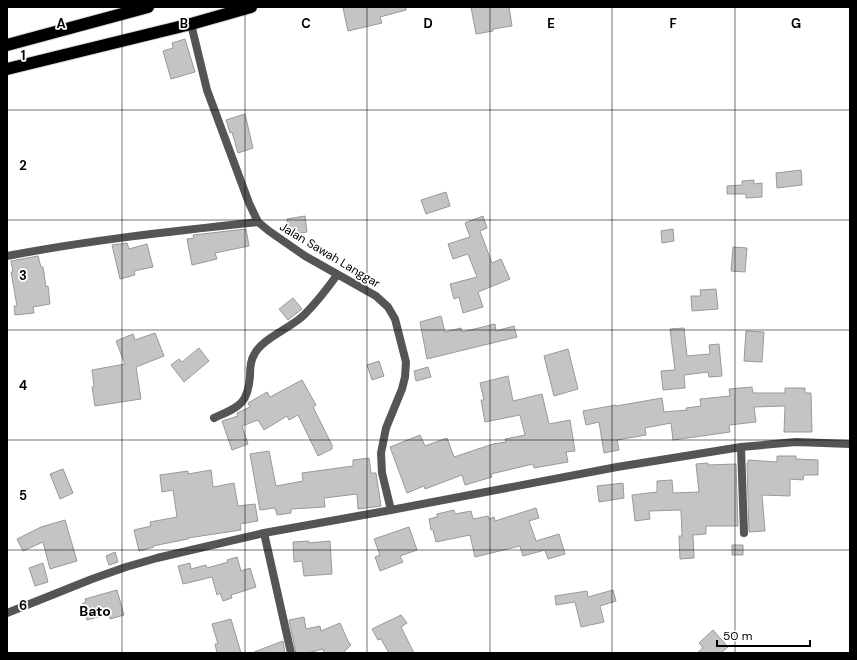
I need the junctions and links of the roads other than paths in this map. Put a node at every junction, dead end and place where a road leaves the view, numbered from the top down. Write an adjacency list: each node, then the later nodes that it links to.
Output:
1 (148, 7): 4 (highway)
2 (251, 7): 3 (highway)
3 (191, 24): 5 (highway); 6 (street, Jalan Sawah Langgar)
4 (7, 45)
5 (7, 69)
6 (258, 222): 7 (street); 8 (street, Jalan Sawah Langgar)
7 (7, 256)
8 (337, 275): 9 (street); 12 (street, Jalan Sawah Langgar)
9 (214, 418)
10 (850, 444): 11 (street)
11 (741, 447): 12 (street); 14 (street)
12 (390, 510): 13 (street)
13 (264, 533): 15 (street); 16 (street)
14 (744, 533)
15 (7, 614)
16 (291, 653)

